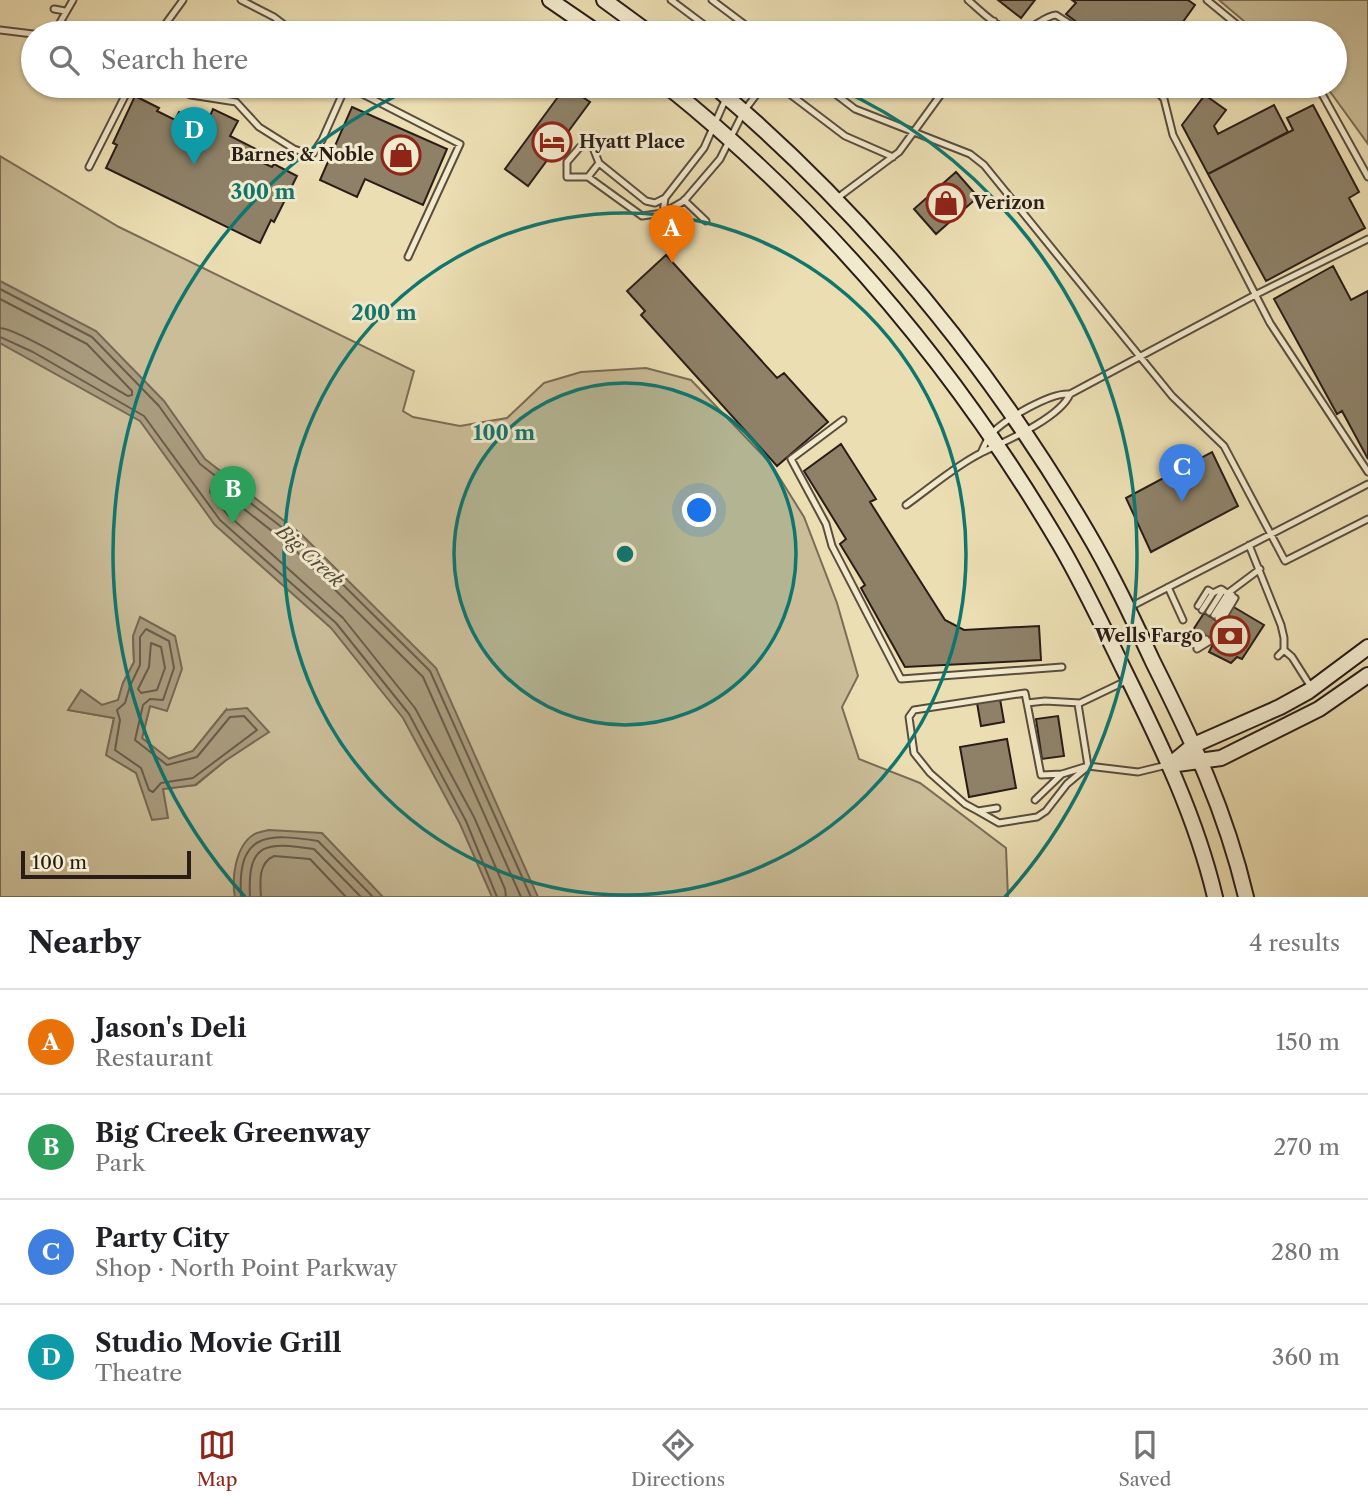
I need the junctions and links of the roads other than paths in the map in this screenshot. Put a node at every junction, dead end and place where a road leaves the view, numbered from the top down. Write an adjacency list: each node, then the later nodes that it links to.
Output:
1 (72, 0): 11 (lane)
2 (183, 0): 13 (lane)
3 (241, 0): 14 (lane)
4 (550, 0): 15 (street)
5 (604, 0): 16 (street)
6 (671, 0): 17 (lane)
7 (712, 0): 18 (lane)
8 (968, 0): 19 (lane)
9 (1207, 0): 22 (lane)
10 (54, 9): 11 (lane)
11 (65, 11): 12 (lane)
12 (60, 21)
13 (168, 21)
14 (279, 21)
15 (581, 21)
16 (633, 21)
17 (699, 21)
18 (739, 21)
19 (994, 21)
20 (1040, 21): 21 (lane)
21 (1065, 21)
22 (1232, 21)
23 (0, 30): 24 (lane)
24 (21, 33)
25 (124, 98): 44 (lane)
26 (210, 98): 27 (lane)
27 (341, 98)
28 (370, 98): 54 (lane)
29 (682, 98): 39 (street)
30 (728, 98): 39 (lane)
31 (736, 98): 38 (street)
32 (754, 98): 38 (lane)
33 (795, 98): 42 (lane)
34 (841, 98): 40 (lane)
35 (938, 98): 40 (lane)
36 (1162, 98): 55 (lane)
37 (1324, 98): 46 (lane)
38 (744, 111): 41 (lane); 48 (street)
39 (715, 125): 41 (street); 47 (lane)
40 (913, 132): 42 (lane); 56 (lane)
41 (730, 139): 49 (lane); 61 (street)
42 (893, 157): 48 (lane)
43 (599, 163): 45 (lane); 45 (lane); 47 (lane)
44 (89, 167)
45 (588, 177): 50 (lane)
46 (1368, 177)
47 (665, 198): 50 (lane)
48 (836, 199): 58 (street)
49 (684, 200): 50 (lane); 51 (lane)
50 (663, 213): 52 (lane)
51 (706, 221)
52 (671, 235)
53 (1368, 239): 55 (lane)
54 (408, 257)
55 (1255, 295): 56 (lane); 63 (lane)
56 (1140, 355): 57 (lane); 67 (lane)
57 (1070, 394): 58 (lane); 60 (lane)
58 (1014, 417): 60 (street); 61 (lane)
59 (843, 420): 80 (lane)
60 (1024, 431): 61 (lane); 72 (street)
61 (994, 441): 62 (lane); 62 (lane); 82 (street)
62 (981, 453): 65 (lane)
63 (1368, 472)
64 (1368, 484): 67 (lane)
65 (906, 505)
66 (1368, 519): 67 (lane)
67 (1271, 534): 68 (lane)
68 (1249, 545): 69 (lane); 70 (lane)
69 (1260, 569): 71 (lane); 78 (lane)
70 (1168, 587): 72 (lane); 75 (lane)
71 (1229, 594): 73 (lane); 74 (lane)
72 (1127, 608): 86 (street)
73 (1200, 608)
74 (1216, 616)
75 (1185, 620)
76 (1197, 645): 76 (lane)
77 (1368, 647): 83 (street)
78 (1284, 650): 79 (lane); 83 (lane)
79 (1278, 656)
80 (1062, 667)
81 (1368, 675): 87 (street)
82 (1129, 680): 85 (lane); 88 (street)
83 (1312, 689): 86 (street)
84 (1027, 703): 85 (lane); 91 (lane); 95 (lane)
85 (1078, 704): 89 (lane)
86 (1194, 745): 87 (street); 88 (street)
87 (1202, 762): 88 (street); 97 (street)
88 (1170, 765): 89 (lane); 96 (street)
89 (1088, 766): 90 (lane); 95 (lane)
90 (1062, 774): 91 (lane); 92 (lane)
91 (1041, 775): 92 (lane)
92 (1043, 793): 93 (lane)
93 (1035, 800)
94 (997, 807): 95 (lane)
95 (978, 811)
96 (1215, 897)
97 (1246, 897)

